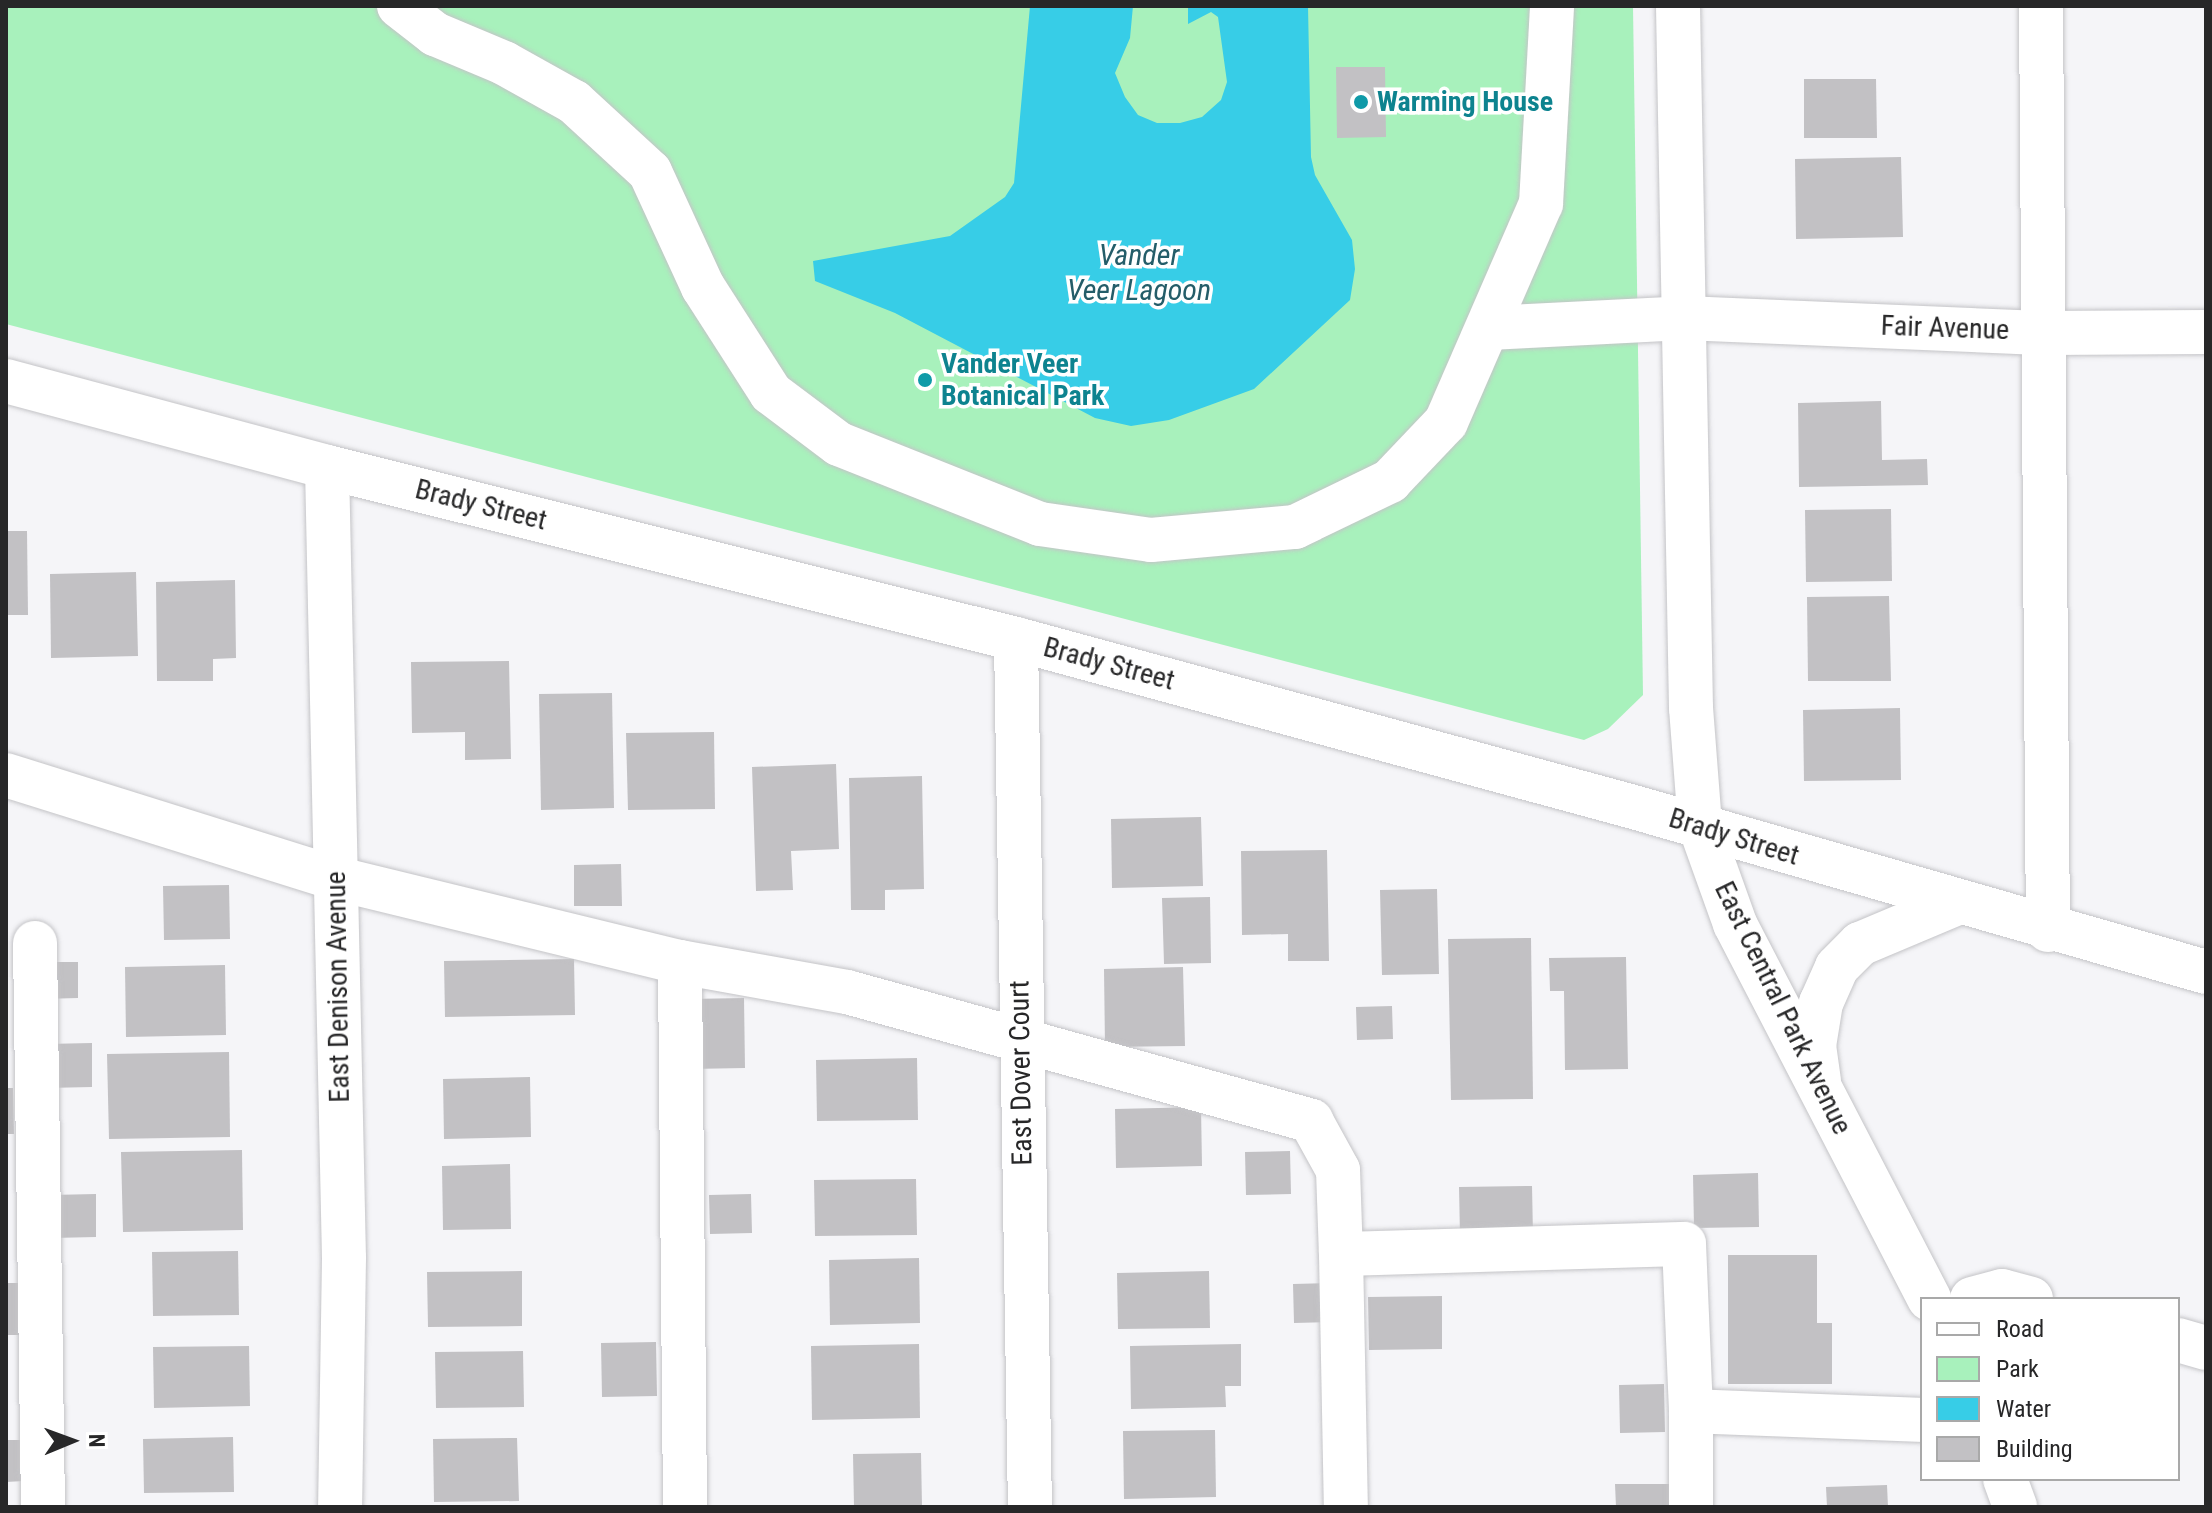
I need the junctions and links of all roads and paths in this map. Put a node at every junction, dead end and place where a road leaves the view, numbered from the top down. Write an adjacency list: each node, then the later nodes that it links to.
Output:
1 (399, 6): 6 (main road)
2 (1552, 6): 6 (main road)
3 (1678, 6): 5 (main road, East Central Park Avenue)
4 (2041, 6): 8 (main road)
5 (1684, 318): 6 (main road, Fair Avenue); 8 (main road, Fair Avenue); 13 (main road, East Central Park Avenue)
6 (1489, 328)
7 (2206, 332): 8 (main road, Fair Avenue)
8 (2047, 333): 16 (main road)
9 (6, 381): 10 (main road, Brady Street)
10 (327, 467): 11 (main road, Brady Street); 14 (main road, East Denison Avenue)
11 (1016, 639): 13 (main road, Brady Street); 20 (main road, East Dover Court)
12 (6, 775): 14 (main road)
13 (1700, 826): 15 (main road, Brady Street); 21 (main road, East Central Park Avenue)
14 (335, 878): 18 (main road); 32 (main road, East Denison Avenue)
15 (1957, 903): 16 (main road, Brady Street); 21 (main road)
16 (2048, 930): 19 (main road, Brady Street)
17 (35, 943): 31 (main road)
18 (680, 962): 20 (main road); 33 (main road)
19 (2206, 972)
20 (1020, 1037): 22 (main road); 34 (main road, East Dover Court)
21 (1821, 1092): 23 (main road, East Central Park Avenue)
22 (1341, 1254): 28 (main road); 35 (main road)
23 (1928, 1297)
24 (1980, 1297): 25 (main road)
25 (2024, 1297)
26 (2180, 1341): 27 (main road)
27 (2206, 1348)
28 (1691, 1411): 29 (main road); 36 (main road)
29 (1920, 1420)
30 (2006, 1481): 37 (main road)
31 (43, 1507)
32 (340, 1507)
33 (685, 1507)
34 (1030, 1507)
35 (1346, 1507)
36 (1691, 1507)
37 (2015, 1507)

